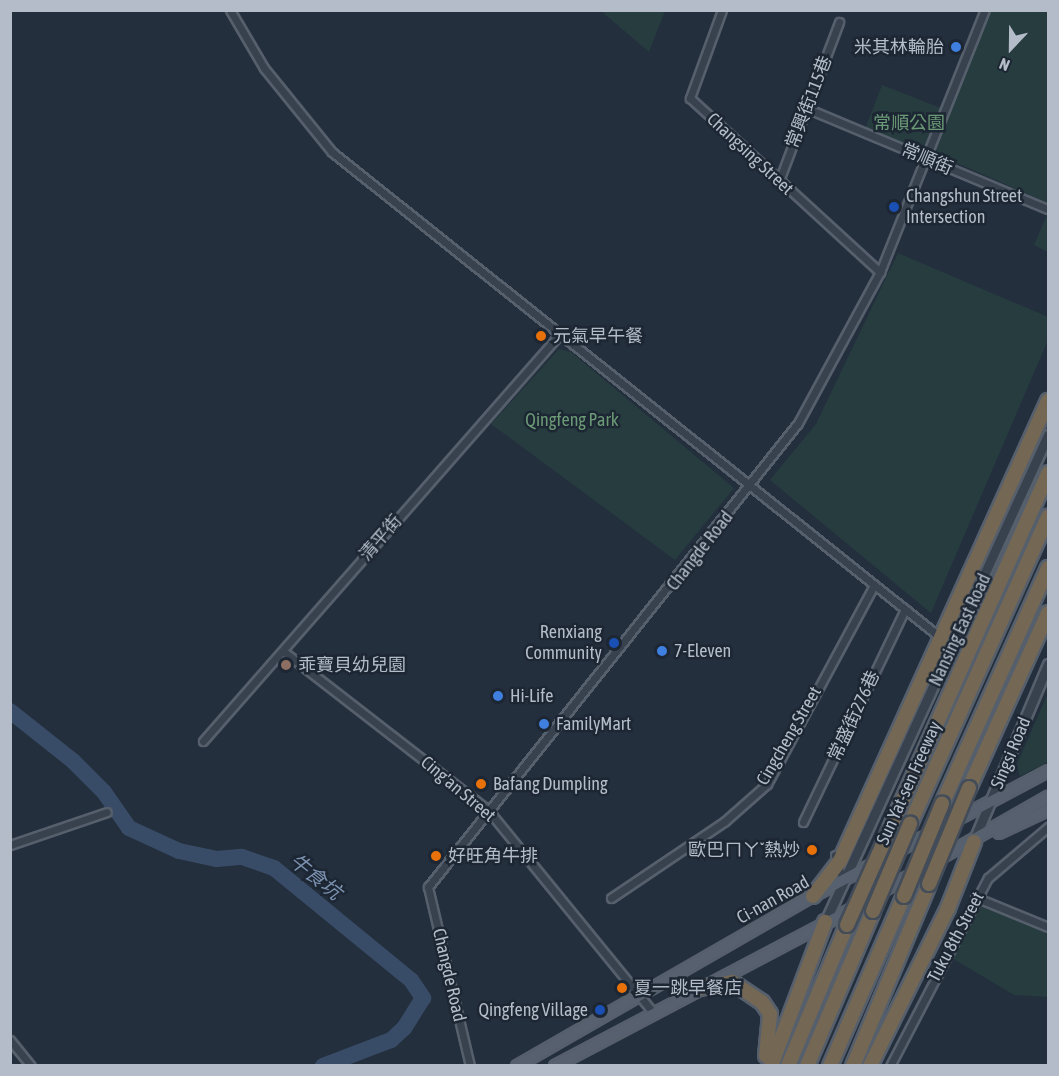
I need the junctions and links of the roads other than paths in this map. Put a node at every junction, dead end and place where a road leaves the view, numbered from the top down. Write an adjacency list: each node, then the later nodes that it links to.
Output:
1 (230, 10): 10 (street)
2 (722, 10): 7 (street, Changsing Street)
3 (985, 10): 6 (street, Changde Road)
4 (839, 22): 5 (street, 常興街115巷)
5 (807, 108): 6 (street, 常順街); 7 (street, 常興街115巷)
6 (926, 159): 8 (street, 常順街); 9 (street, Changde Road)
7 (779, 181): 9 (street, Changsing Street)
8 (1048, 209)
9 (880, 272): 14 (street, Changde Road)
10 (559, 335): 14 (street); 21 (street, 清平街)
11 (1048, 401): 34 (highway)
12 (1048, 435): 35 (street, Nansing East Road)
13 (1048, 473): 51 (highway, bridge)
14 (751, 486): 17 (street); 27 (street, Changde Road)
15 (1048, 517): 52 (highway, Sun Yat-sen Freeway, bridge)
16 (1048, 568): 53 (highway, bridge)
17 (874, 585): 18 (street); 38 (street, Cingcheng Street)
18 (905, 609): 20 (street); 30 (street, 常盛街276巷)
19 (1048, 612): 54 (highway, bridge)
20 (936, 634)
21 (282, 651): 23 (street, 清平街); 27 (street, Cing'an Street)
22 (1048, 664): 26 (street, Singsi Road)
23 (203, 741)
24 (1048, 771): 26 (main road, Ci-nan Road)
25 (1048, 797): 32 (main road)
26 (988, 807): 32 (street, Singsi Road); 35 (main road, Ci-nan Road)
27 (488, 810): 42 (street, Cing'an Street); 46 (street, Changde Road)
28 (1048, 810): 32 (main road)
29 (107, 812): 33 (street)
30 (803, 822)
31 (1048, 828): 37 (street, Tuku 8th Street)
32 (974, 842): 39 (main road); 55 (highway)
33 (10, 845)
34 (837, 858): 35 (street); 36 (highway)
35 (843, 882): 36 (main road, Ci-nan Road); 39 (street, Nansing East Road)
36 (813, 896): 42 (main road, Ci-nan Road)
37 (975, 897): 40 (street); 56 (street, Tuku 8th Street)
38 (611, 898)
39 (825, 922): 41 (main road); 50 (highway)
40 (1048, 927)
41 (699, 988): 43 (main road); 49 (highway)
42 (640, 994): 43 (street, Cing'an Street); 47 (main road, Ci-nan Road)
43 (652, 1011): 48 (main road)
44 (10, 1040): 45 (street)
45 (31, 1065)
46 (470, 1065)
47 (518, 1065)
48 (555, 1065)
49 (764, 1065)
50 (771, 1065)
51 (788, 1065)
52 (807, 1065)
53 (830, 1065)
54 (853, 1065)
55 (870, 1065)
56 (890, 1065)

